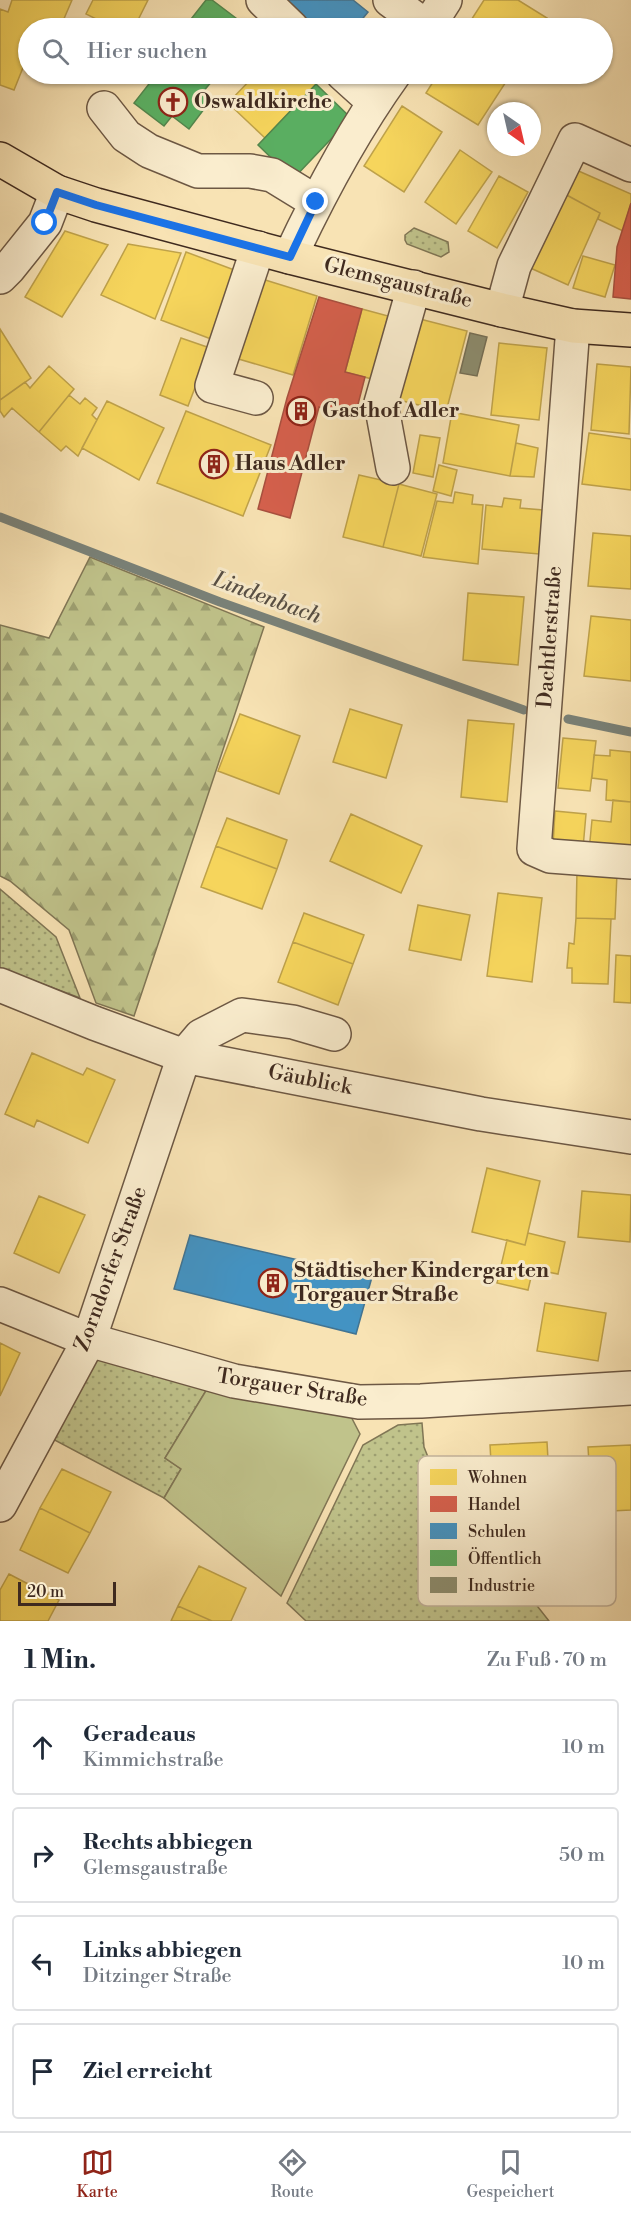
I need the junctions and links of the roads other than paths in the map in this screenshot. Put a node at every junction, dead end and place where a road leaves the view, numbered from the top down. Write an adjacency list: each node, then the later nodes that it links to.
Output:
1 (263, 0): 4 (street)
2 (390, 0): 5 (street)
3 (445, 0): 6 (street)
4 (282, 18)
5 (414, 18)
6 (433, 18)
7 (354, 84): 9 (street)
8 (387, 84): 9 (street)
9 (374, 102): 14 (street)
10 (104, 108): 14 (street)
11 (0, 159): 13 (main road, Glemsgaustraße)
12 (631, 165): 19 (street)
13 (57, 192): 15 (main road, Glemsgaustraße); 17 (street)
14 (316, 202): 16 (street)
15 (258, 248): 16 (main road, Glemsgaustraße); 22 (street)
16 (290, 257): 18 (main road, Glemsgaustraße)
17 (0, 277)
18 (414, 286): 19 (main road, Glemsgaustraße); 23 (street)
19 (502, 310): 20 (main road, Glemsgaustraße)
20 (573, 326): 21 (main road, Glemsgaustraße); 24 (street, Dachtlerstraße)
21 (631, 330)
22 (256, 398)
23 (393, 468)
24 (631, 862)
25 (0, 985): 27 (street, Gäublick)
26 (334, 1034): 27 (street)
27 (184, 1056): 28 (street, Gäublick); 30 (street, Zorndorfer Straße)
28 (631, 1137)
29 (0, 1304): 30 (street, Torgauer Straße)
30 (89, 1340): 31 (street, Torgauer Straße); 32 (street, Zorndorfer Straße)
31 (631, 1388)
32 (0, 1505)

